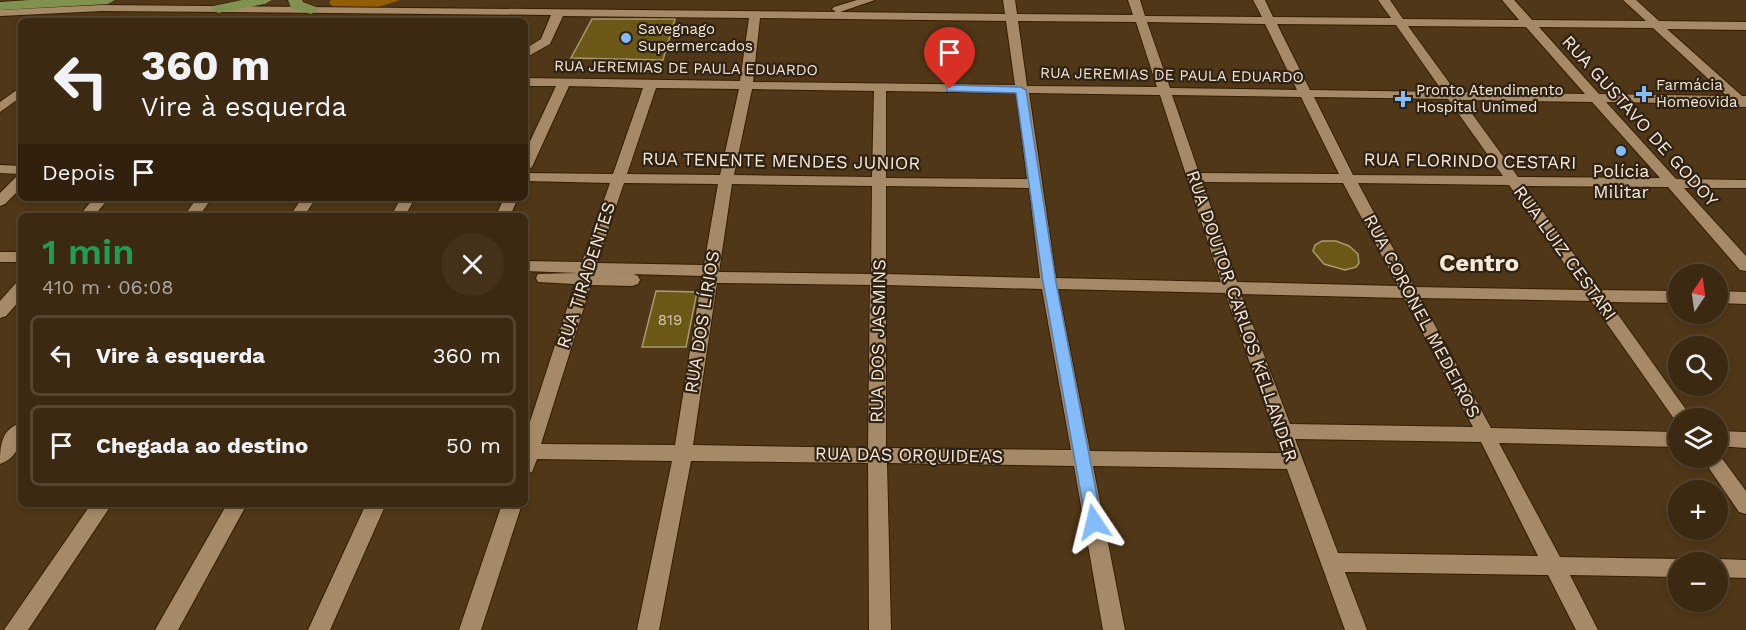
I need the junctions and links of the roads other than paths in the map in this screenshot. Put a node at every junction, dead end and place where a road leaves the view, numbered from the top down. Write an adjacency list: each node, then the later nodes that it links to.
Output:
1 (26, 0): 11 (main road)
2 (108, 0): 13 (main road)
3 (264, 0): 14 (main road)
4 (295, 0): 15 (main road)
5 (1009, 0): 21 (street)
6 (1134, 0): 23 (street, RUA DOUTOR CARLOS KELLANDER)
7 (1259, 0): 24 (street, RUA CORONEL MEDEIROS)
8 (1384, 0): 25 (street, RUA LUIZ CESTARI)
9 (1508, 0): 26 (street, RUA GUSTAVO DE GODOY)
10 (1629, 0): 27 (street)
11 (0, 1)
12 (865, 1): 19 (street); 20 (street)
13 (0, 6)
14 (214, 9): 15 (street); 17 (street); 22 (street)
15 (311, 10): 16 (street)
16 (560, 11): 18 (street); 29 (street)
17 (0, 13)
18 (754, 14): 19 (street); 35 (street, RUA DOS LÍRIOS)
19 (821, 15): 20 (street)
20 (836, 15): 21 (street)
21 (1012, 17): 23 (street); 37 (street)
22 (198, 18)
23 (1141, 19): 24 (street); 38 (street, RUA DOUTOR CARLOS KELLANDER)
24 (1269, 21): 25 (street); 40 (street, RUA CORONEL MEDEIROS)
25 (1401, 23): 26 (street); 41 (street, RUA LUIZ CESTARI)
26 (1530, 24): 27 (street); 42 (street, RUA GUSTAVO DE GODOY)
27 (1657, 25): 28 (street); 43 (street)
28 (1746, 26)
29 (549, 37): 30 (street); 31 (street)
30 (528, 38)
31 (528, 52)
32 (528, 82): 33 (street, RUA JEREMIAS DE PAULA EDUARDO)
33 (564, 83): 34 (street, RUA JEREMIAS DE PAULA EDUARDO); 45 (street)
34 (651, 84): 35 (street, RUA JEREMIAS DE PAULA EDUARDO); 50 (street, RUA TIRADENTES)
35 (746, 86): 36 (street, RUA JEREMIAS DE PAULA EDUARDO); 51 (street, RUA DOS LÍRIOS)
36 (880, 88): 37 (street, RUA JEREMIAS DE PAULA EDUARDO); 54 (street, RUA DOS JASMINS)
37 (1021, 90): 38 (street, RUA JEREMIAS DE PAULA EDUARDO); 57 (street)
38 (1165, 92): 40 (street, RUA JEREMIAS DE PAULA EDUARDO); 49 (street, RUA DOUTOR CARLOS KELLANDER)
39 (18, 93): 44 (street)
40 (1306, 94): 41 (street, RUA JEREMIAS DE PAULA EDUARDO); 52 (street, RUA CORONEL MEDEIROS)
41 (1453, 96): 42 (street, RUA JEREMIAS DE PAULA EDUARDO); 53 (street, RUA LUIZ CESTARI)
42 (1597, 98): 43 (street, RUA JEREMIAS DE PAULA EDUARDO); 56 (street, RUA GUSTAVO DE GODOY)
43 (1744, 102)
44 (0, 108)
45 (528, 161)
46 (0, 169): 47 (street)
47 (18, 170)
48 (528, 177): 50 (street, RUA TENENTE MENDES JUNIOR)
49 (1193, 177): 52 (street, RUA FLORINDO CESTARI); 75 (street, RUA DOUTOR CARLOS KELLANDER)
50 (618, 178): 51 (street, RUA TENENTE MENDES JUNIOR); 70 (street, RUA TIRADENTES)
51 (726, 179): 54 (street, RUA TENENTE MENDES JUNIOR); 71 (street, RUA DOS LÍRIOS)
52 (1348, 179): 53 (street, RUA FLORINDO CESTARI); 77 (street, RUA CORONEL MEDEIROS)
53 (1512, 181): 56 (street, RUA FLORINDO CESTARI); 78 (street, RUA LUIZ CESTARI)
54 (880, 182): 57 (street, RUA TENENTE MENDES JUNIOR); 73 (street, RUA DOS JASMINS)
55 (18, 183): 59 (street)
56 (1670, 183): 58 (street, RUA FLORINDO CESTARI); 67 (street, RUA GUSTAVO DE GODOY)
57 (1035, 184): 74 (street)
58 (1746, 184)
59 (0, 201)
60 (99, 201): 62 (street)
61 (203, 201): 63 (street)
62 (89, 213)
63 (193, 213)
64 (0, 257): 65 (street)
65 (18, 257)
66 (528, 266): 70 (street)
67 (1746, 266)
68 (0, 268): 69 (street)
69 (18, 268)
70 (587, 273): 71 (street); 72 (street); 91 (street, RUA TIRADENTES)
71 (709, 276): 73 (street); 90 (street, RUA DOS LÍRIOS)
72 (528, 278)
73 (878, 279): 74 (street); 92 (street, RUA DOS JASMINS)
74 (1049, 282): 75 (street); 95 (street)
75 (1231, 289): 77 (street); 84 (street, RUA DOUTOR CARLOS KELLANDER)
76 (18, 291): 82 (street)
77 (1408, 292): 78 (street); 85 (street, RUA CORONEL MEDEIROS)
78 (1595, 296): 79 (street); 83 (street, RUA LUIZ CESTARI)
79 (1668, 297)
80 (1728, 297): 81 (street)
81 (1746, 298)
82 (0, 312)
83 (1676, 408)
84 (1282, 431): 85 (street); 96 (street, RUA DOUTOR CARLOS KELLANDER)
85 (1486, 435): 87 (street); 104 (street, RUA CORONEL MEDEIROS)
86 (14, 437): 93 (street)
87 (1668, 439)
88 (1728, 439): 89 (street)
89 (1746, 440)
90 (683, 452): 92 (street, RUA DAS ORQUIDEAS); 94 (street, RUA DAS ORQUIDEAS); 112 (street, RUA DOS LÍRIOS)
91 (528, 453)
92 (877, 455): 95 (street, RUA DAS ORQUIDEAS); 113 (street, RUA DOS JASMINS)
93 (0, 456)
94 (528, 456)
95 (1082, 457): 96 (street, RUA DAS ORQUIDEAS); 114 (street)
96 (1293, 461): 103 (street, RUA DOUTOR CARLOS KELLANDER)
97 (1719, 468): 98 (street)
98 (1746, 506)
99 (100, 507): 108 (street)
100 (235, 507): 109 (street)
101 (375, 507): 110 (street)
102 (511, 507): 111 (street)
103 (1331, 562): 104 (street); 115 (street, RUA DOUTOR CARLOS KELLANDER)
104 (1553, 565): 105 (street); 116 (street, RUA CORONEL MEDEIROS)
105 (1668, 568)
106 (1728, 568): 107 (street)
107 (1746, 569)
108 (15, 630)
109 (166, 630)
110 (319, 630)
111 (470, 630)
112 (648, 630)
113 (880, 630)
114 (1114, 630)
115 (1356, 630)
116 (1587, 630)

